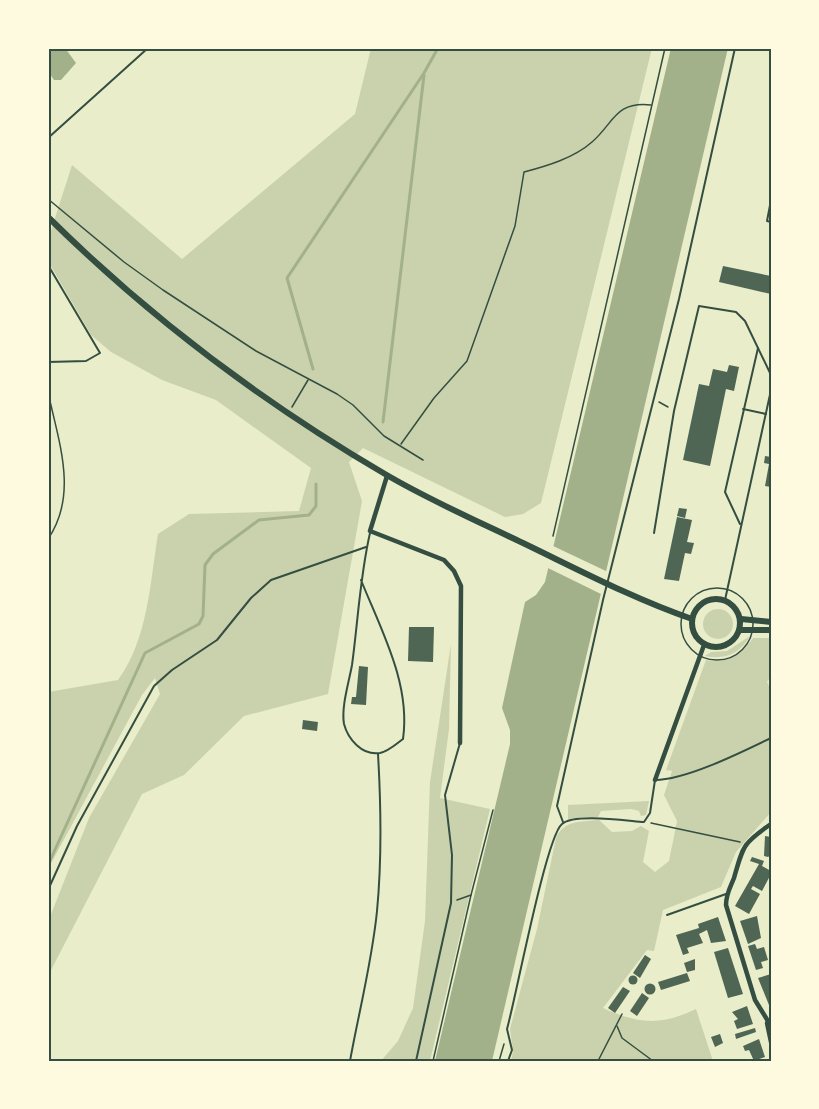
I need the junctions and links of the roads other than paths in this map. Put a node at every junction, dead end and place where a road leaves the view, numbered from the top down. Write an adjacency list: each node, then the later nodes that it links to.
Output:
1 (148, 48): 3 (lane)
2 (735, 48): 31 (lane)
3 (48, 138)
4 (771, 200): 6 (lane)
5 (48, 217): 14 (street)
6 (771, 222)
7 (48, 265): 9 (lane)
8 (758, 348): 10 (lane); 12 (lane); 17 (lane)
9 (48, 362)
10 (771, 375)
11 (771, 390): 13 (lane)
12 (743, 409): 13 (lane); 15 (lane)
13 (766, 414): 15 (lane)
14 (387, 476): 16 (street); 21 (street)
15 (740, 524): 20 (lane)
16 (370, 531): 18 (lane); 28 (street)
17 (654, 533)
18 (366, 548): 19 (lane); 33 (lane)
19 (361, 580): 29 (lane); 29 (lane)
20 (725, 600): 21 (street); 22 (street)
21 (692, 619): 26 (street)
22 (741, 619): 23 (street); 24 (street)
23 (771, 622)
24 (740, 630): 25 (street); 26 (street)
25 (771, 630)
26 (704, 645): 30 (street)
27 (771, 738): 30 (lane)
28 (460, 743): 40 (lane)
29 (378, 754): 39 (lane)
30 (655, 780): 31 (lane)
31 (563, 822): 41 (lane)
32 (771, 824): 34 (street)
33 (48, 890)
34 (726, 894): 35 (lane); 36 (street)
35 (666, 915)
36 (766, 1020): 37 (street); 38 (street)
37 (771, 1026)
38 (771, 1042)
39 (350, 1061)
40 (416, 1061)
41 (508, 1061)

